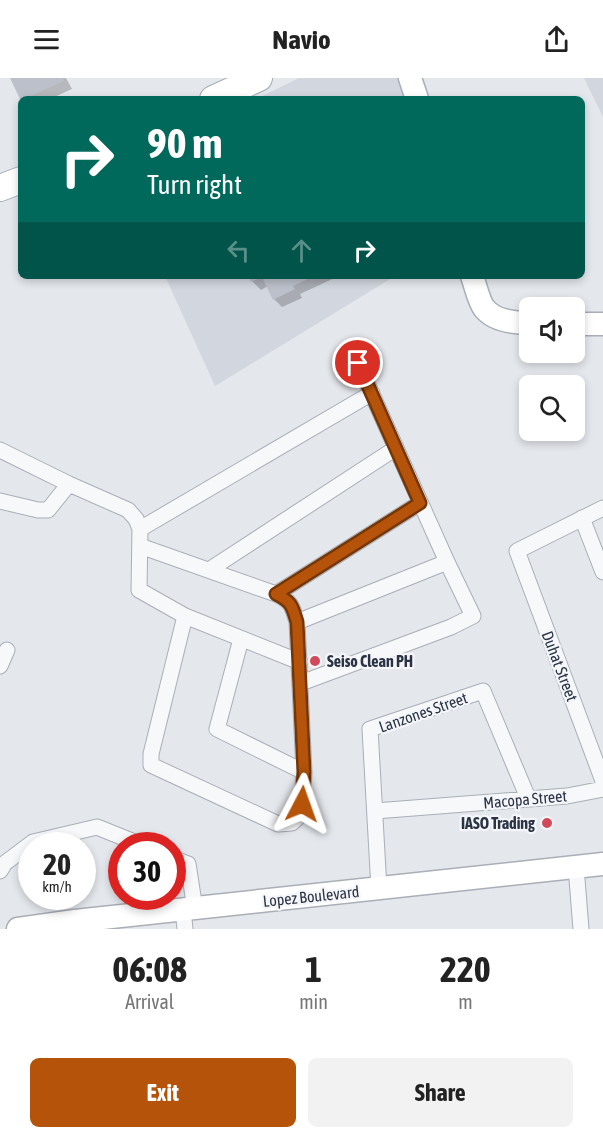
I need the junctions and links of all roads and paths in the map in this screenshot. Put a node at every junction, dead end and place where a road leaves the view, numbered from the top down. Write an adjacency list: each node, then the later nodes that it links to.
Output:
1 (259, 78): 3 (main road)
2 (410, 78): 4 (street)
3 (220, 96)
4 (416, 96)
5 (18, 181): 6 (main road)
6 (0, 188)
7 (473, 279): 8 (street)
8 (519, 323)
9 (585, 324): 10 (street)
10 (603, 324)
11 (358, 363): 12 (street)
12 (372, 393): 13 (street); 20 (street)
13 (396, 448): 17 (street); 23 (street)
14 (0, 450): 15 (street)
15 (69, 484): 16 (street); 20 (street)
16 (0, 501)
17 (420, 503): 22 (street); 25 (street)
18 (603, 508): 19 (street)
19 (582, 518): 24 (street); 34 (street, Duhat Street)
20 (140, 529): 21 (street)
21 (140, 546): 23 (street); 26 (street)
22 (447, 562): 27 (street); 32 (street)
23 (209, 570): 25 (street)
24 (603, 572)
25 (276, 594): 27 (street)
26 (185, 616): 28 (street); 33 (street)
27 (297, 622): 30 (street)
28 (241, 639): 30 (street); 33 (street)
29 (8, 650): 31 (street)
30 (300, 662): 32 (street)
31 (0, 666)
32 (301, 683): 33 (street)
33 (304, 772)
34 (603, 781)
35 (603, 789): 36 (street, Macopa Street)
36 (528, 798): 37 (street, Macopa Street); 37 (street, Lanzones Street)
37 (375, 811): 43 (street, Lanzones Street)
38 (109, 832): 42 (street)
39 (186, 863): 44 (street)
40 (603, 864): 41 (street, Lopez Boulevard)
41 (576, 867): 43 (street, Lopez Boulevard); 47 (street)
42 (0, 871)
43 (379, 889): 44 (street, Lopez Boulevard)
44 (188, 916): 45 (street, Lopez Boulevard)
45 (76, 925): 46 (street, Lopez Boulevard)
46 (18, 929)
47 (581, 929)

